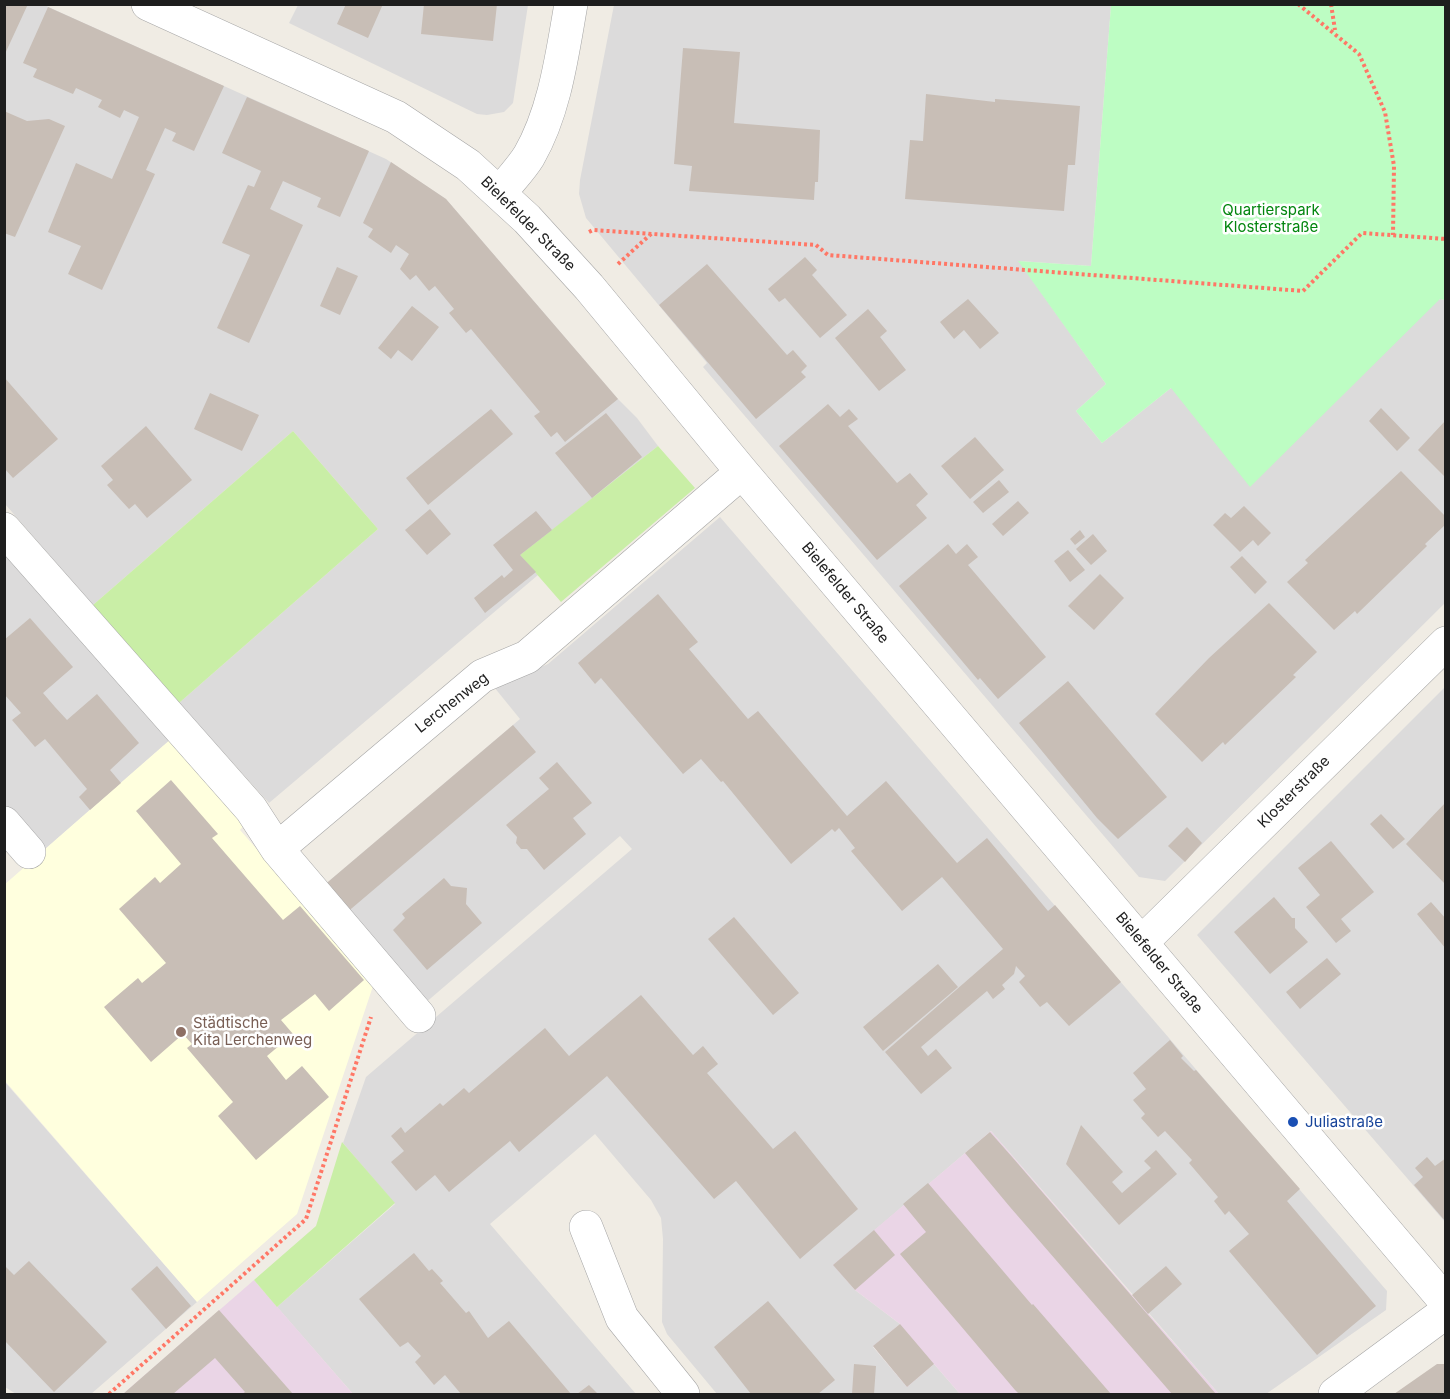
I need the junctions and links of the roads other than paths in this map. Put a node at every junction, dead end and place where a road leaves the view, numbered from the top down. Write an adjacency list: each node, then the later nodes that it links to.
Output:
1 (148, 4): 3 (street, Bielefelder Straße)
2 (571, 4): 3 (street)
3 (500, 193): 4 (street, Bielefelder Straße)
4 (742, 472): 8 (street, Lerchenweg); 10 (street, Bielefelder Straße)
5 (4, 530): 8 (street)
6 (1446, 643): 10 (street, Klosterstraße)
7 (4, 823): 9 (street)
8 (277, 849): 11 (street)
9 (29, 852)
10 (1142, 942): 13 (street, Bielefelder Straße)
11 (420, 1016)
12 (586, 1227): 15 (street)
13 (1446, 1302)
14 (1446, 1312): 16 (street)
15 (683, 1395)
16 (1335, 1395)

